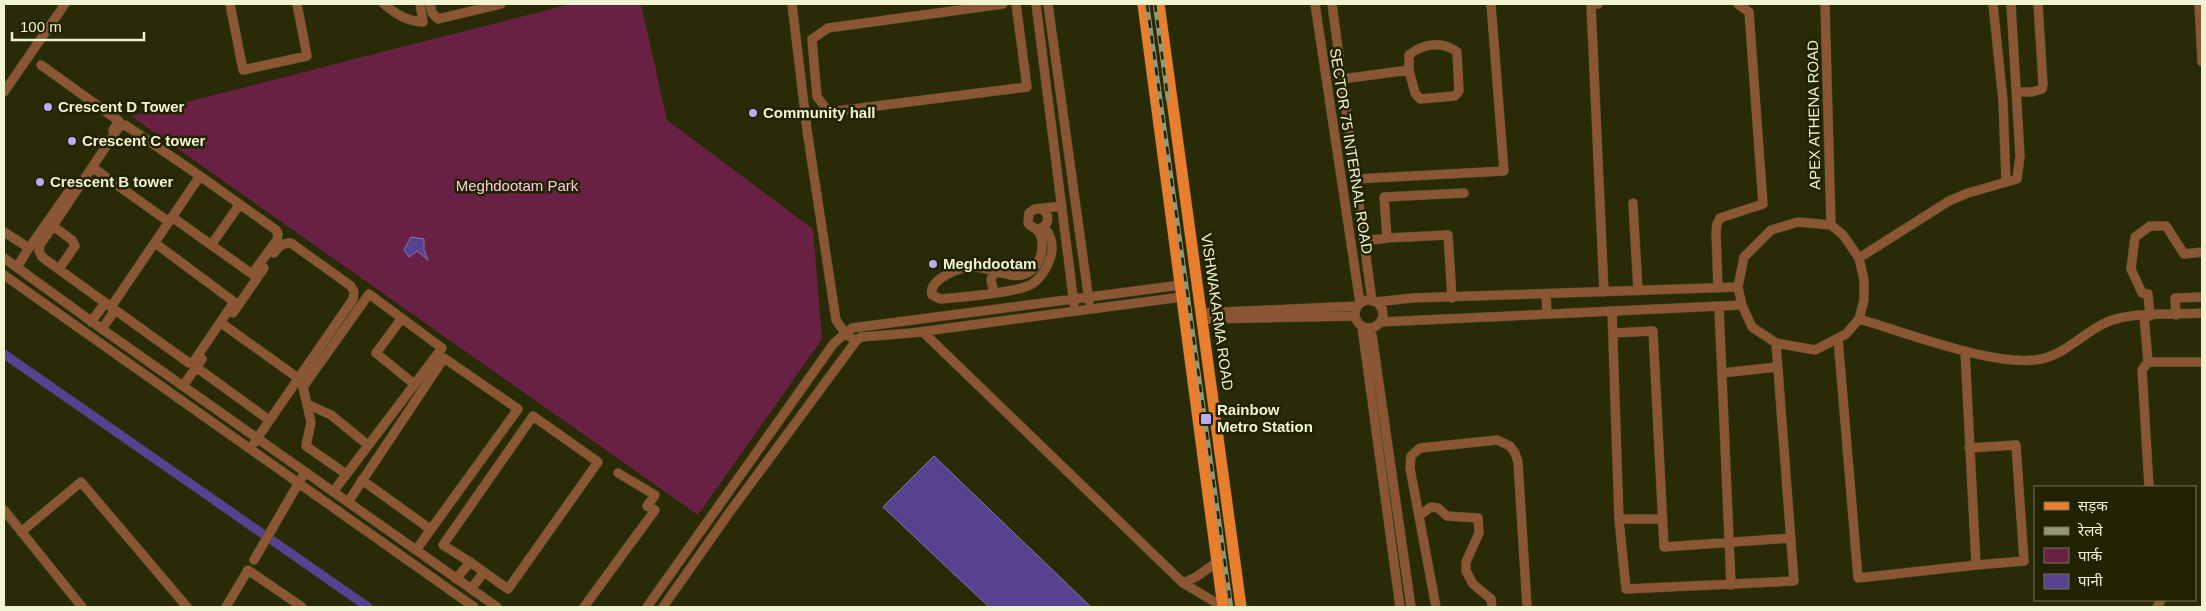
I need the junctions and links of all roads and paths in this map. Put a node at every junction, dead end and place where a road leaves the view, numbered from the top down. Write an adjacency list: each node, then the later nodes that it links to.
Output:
1 (64, 4): 33 (street)
2 (230, 4): 3 (street)
3 (297, 4)
4 (384, 4): 5 (street)
5 (420, 4)
6 (430, 4): 7 (street)
7 (501, 4)
8 (792, 4): 98 (street)
9 (1003, 4): 10 (street)
10 (1016, 4)
11 (1036, 4): 36 (street)
12 (1048, 4): 35 (street)
13 (1143, 4): 25 (main road)
14 (1315, 4): 77 (street, SECTOR 75 INTERNAL ROAD)
15 (1332, 4): 32 (street, SECTOR 75 INTERNAL ROAD)
16 (1491, 4): 39 (street)
17 (1598, 4): 69 (street)
18 (1738, 4): 66 (street)
19 (1825, 4): 48 (street, APEX ATHENA ROAD)
20 (1994, 4): 40 (street)
21 (2011, 4): 34 (street)
22 (2038, 4): 34 (street)
23 (2200, 7): 26 (street)
24 (1160, 9): 25 (main road, VISHWAKARMA ROAD); 27 (main road, VISHWAKARMA ROAD)
25 (1146, 21): 28 (main road)
26 (2201, 28): 29 (street)
27 (1166, 50): 28 (main road); 87 (main road, VISHWAKARMA ROAD)
28 (1150, 53): 64 (main road)
29 (2202, 62)
30 (41, 65): 56 (street)
31 (1409, 70): 31 (street); 32 (street)
32 (1342, 79): 39 (street, SECTOR 75 INTERNAL ROAD)
33 (4, 92)
34 (2016, 92): 40 (street)
35 (1061, 98): 36 (street); 71 (street)
36 (1049, 100): 44 (street)
37 (92, 167): 38 (street); 46 (street); 49 (street)
38 (200, 176): 43 (street); 46 (street)
39 (1356, 178): 53 (street, SECTOR 75 INTERNAL ROAD)
40 (2006, 182): 59 (street)
41 (1464, 193): 52 (street)
42 (1633, 203): 67 (street)
43 (240, 204): 55 (street); 55 (street)
44 (1062, 206): 45 (street); 47 (street)
45 (1042, 209): 50 (street); 50 (street)
46 (171, 220): 54 (street); 55 (street)
47 (1064, 222): 50 (street); 75 (street)
48 (1831, 225): 59 (street); 65 (street)
49 (53, 226): 61 (street); 61 (street)
50 (1042, 227): 62 (street); 68 (street)
51 (4, 232): 56 (street)
52 (1387, 238): 53 (street); 74 (street)
53 (1364, 240): 76 (street, SECTOR 75 INTERNAL ROAD)
54 (155, 243): 79 (street); 79 (street)
55 (211, 245)
56 (29, 248): 60 (street)
57 (2202, 252): 89 (street)
58 (4, 258): 60 (street)
59 (1858, 258): 91 (street)
60 (17, 267): 92 (street)
61 (59, 269): 79 (street)
62 (994, 272): 68 (street); 68 (street)
63 (4, 275): 117 (street)
64 (1181, 285): 71 (street); 72 (main road)
65 (1738, 287): 66 (street); 78 (street)
66 (1718, 288): 67 (street)
67 (1638, 291): 69 (street)
68 (994, 292)
69 (1604, 292): 70 (street)
70 (1546, 294): 74 (street); 85 (street)
71 (1089, 297): 75 (street); 81 (street)
72 (1182, 297): 81 (street); 137 (main road)
73 (2202, 297): 86 (street)
74 (1452, 298): 76 (street)
75 (1074, 299): 82 (street); 98 (street)
76 (1374, 302): 77 (street); 93 (street)
77 (1358, 305): 87 (street); 88 (street)
78 (1742, 305): 80 (street); 102 (street)
79 (110, 307): 92 (street); 96 (street)
80 (1719, 307): 83 (street); 108 (street)
81 (1090, 309): 82 (street)
82 (1075, 311): 97 (street)
83 (1612, 311): 85 (street); 99 (street)
84 (2202, 313): 86 (street)
85 (1547, 314): 93 (street)
86 (2176, 315): 89 (street)
87 (1203, 316): 88 (street); 156 (main road, VISHWAKARMA ROAD)
88 (1355, 316): 95 (street)
89 (2147, 316): 103 (street); 104 (street)
90 (402, 318): 110 (street); 110 (street); 112 (street)
91 (1859, 319): 100 (street); 103 (street)
92 (91, 322): 96 (street)
93 (1380, 322): 95 (street)
94 (224, 325): 106 (street); 109 (street); 109 (street)
95 (1367, 327): 157 (street); 158 (street)
96 (102, 329): 111 (street)
97 (923, 332): 101 (street); 141 (street)
98 (845, 333): 101 (street); 152 (street)
99 (1613, 333): 128 (street); 129 (street)
100 (1838, 338): 102 (street); 138 (street)
101 (856, 341): 153 (street)
102 (1776, 343): 107 (street)
103 (1965, 351): 116 (street)
104 (2148, 362): 105 (street); 123 (street)
105 (2202, 362)
106 (196, 367): 111 (street); 113 (street)
107 (1777, 367): 108 (street); 132 (street)
108 (1722, 373): 133 (street)
109 (298, 378): 113 (street)
110 (414, 384): 115 (street)
111 (183, 386): 114 (street)
112 (307, 404): 115 (street); 120 (street)
113 (269, 420): 114 (street)
114 (257, 438): 117 (street); 118 (street)
115 (368, 445): 120 (street)
116 (1969, 448): 138 (street); 138 (street)
117 (249, 449): 122 (street)
118 (306, 472): 122 (street); 124 (street)
119 (618, 473): 151 (street)
120 (346, 474): 124 (street)
121 (362, 480): 125 (street); 130 (street); 130 (street)
122 (299, 484): 135 (street); 149 (street)
123 (2149, 486)
124 (333, 492): 125 (street)
125 (348, 502): 134 (street)
126 (4, 510): 131 (street)
127 (1420, 515): 159 (street); 160 (street); 161 (street)
128 (1619, 519): 129 (street); 142 (street)
129 (1663, 519): 133 (street)
130 (430, 529): 134 (street)
131 (21, 532): 145 (street); 146 (street)
132 (1791, 538): 133 (street); 142 (street)
133 (1730, 543): 142 (street)
134 (416, 550): 140 (street)
135 (254, 560)
136 (470, 562): 139 (street); 139 (street); 140 (street)
137 (1217, 562): 141 (street); 155 (main road)
138 (1976, 565)
139 (484, 572): 143 (street)
140 (456, 579): 143 (street)
141 (1183, 583): 144 (street)
142 (1731, 585)
143 (471, 589): 150 (street)
144 (1205, 596): 154 (street); 155 (street)
145 (82, 607)
146 (187, 607)
147 (226, 607): 148 (street)
148 (302, 607)
149 (474, 607)
150 (497, 607)
151 (584, 607)
152 (647, 607)
153 (663, 607)
154 (1206, 607)
155 (1223, 607)
156 (1241, 607)
157 (1400, 607)
158 (1411, 607)
159 (1436, 607)
160 (1492, 607)
161 (1527, 607)

